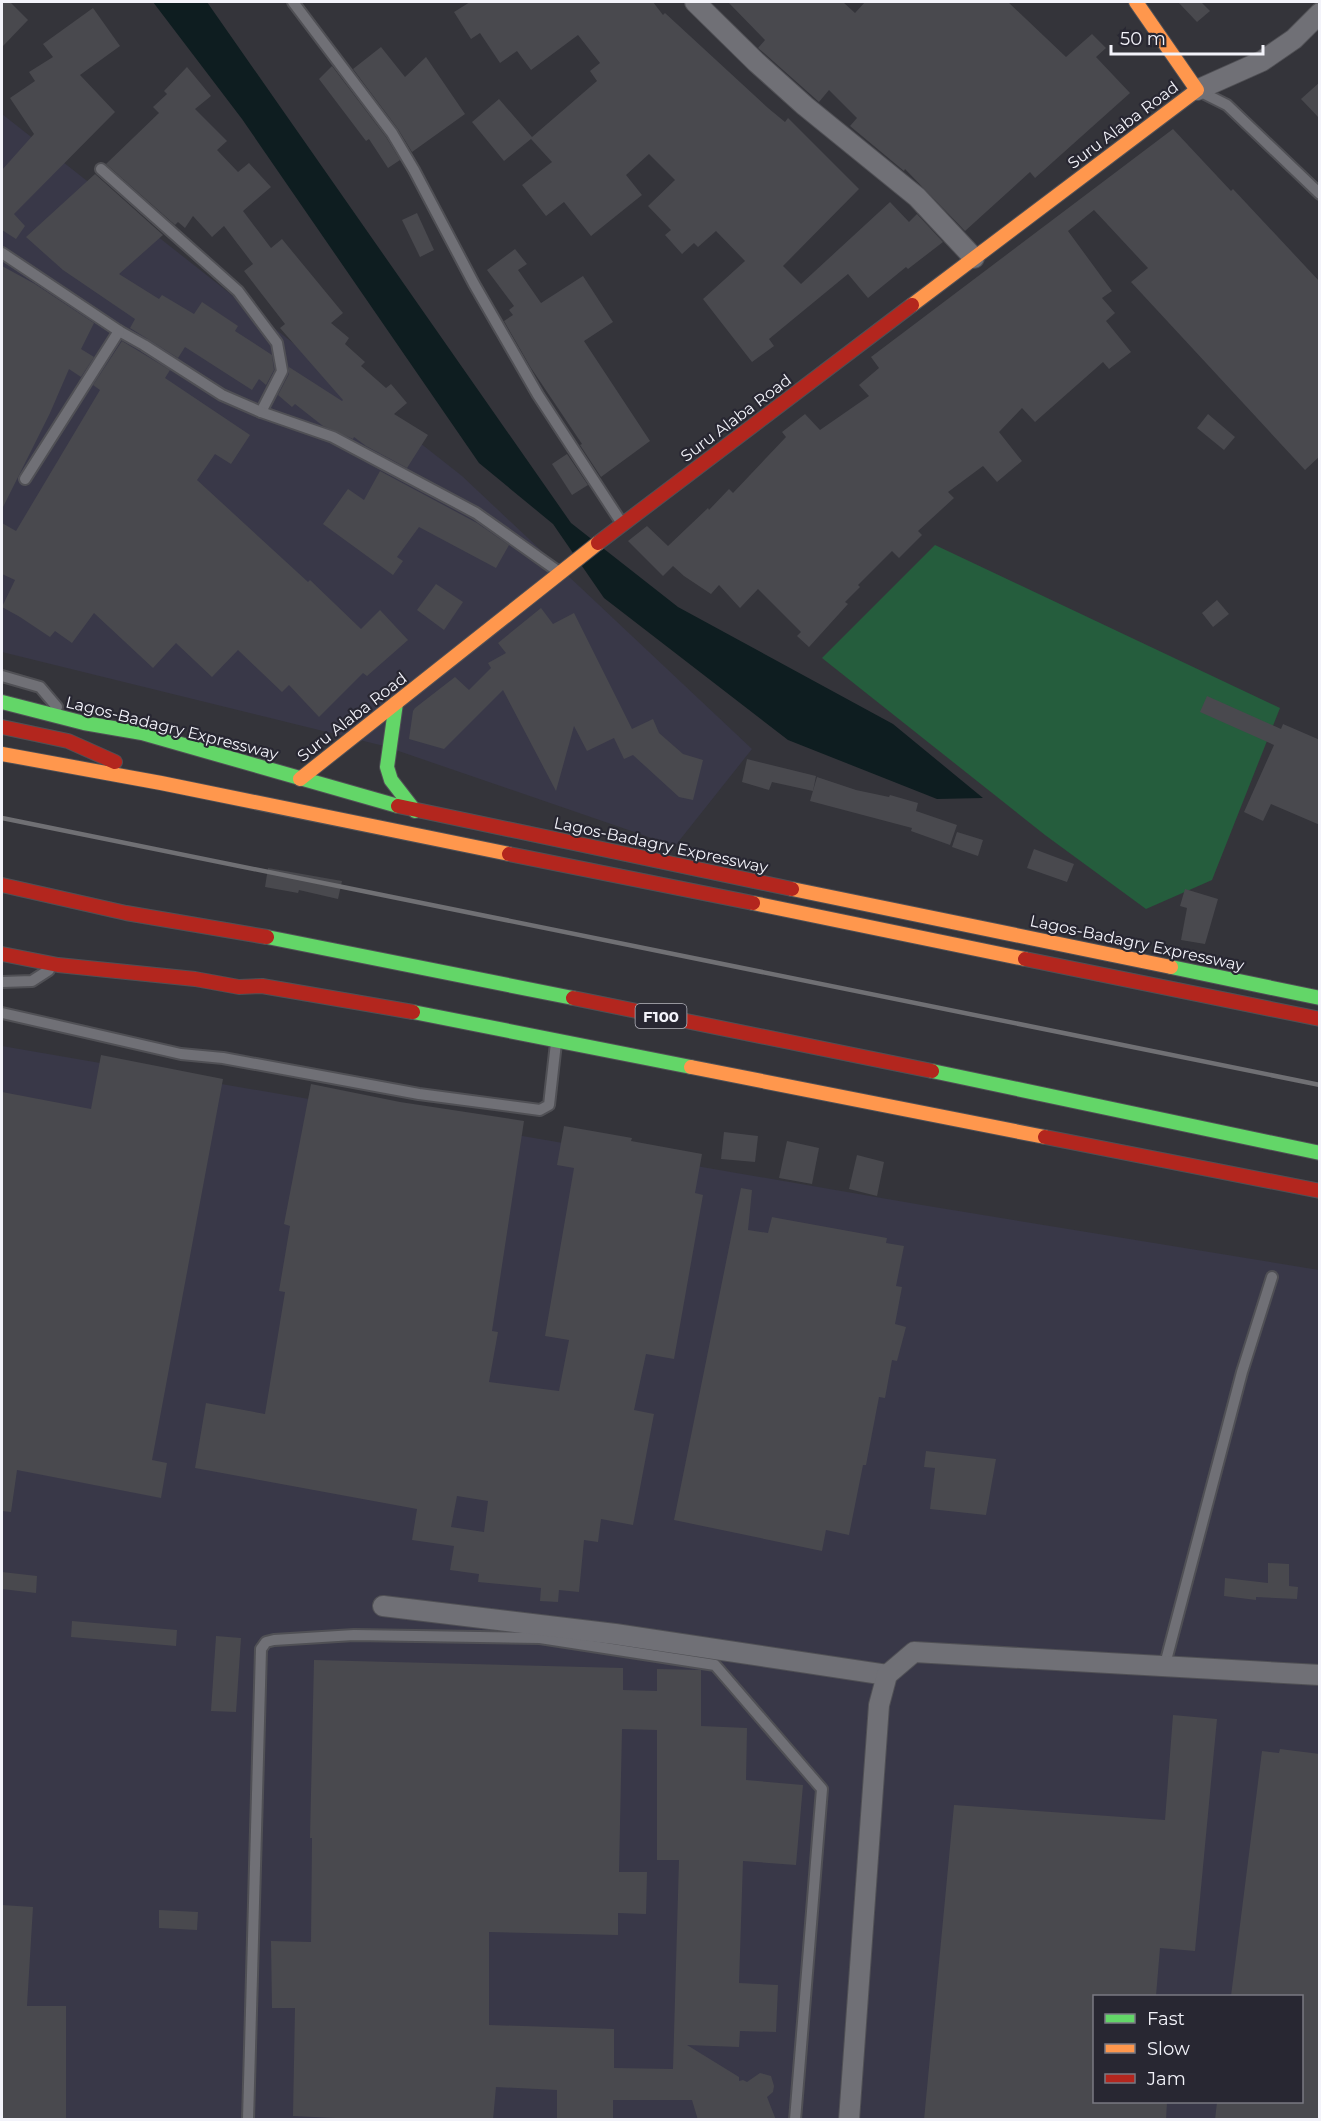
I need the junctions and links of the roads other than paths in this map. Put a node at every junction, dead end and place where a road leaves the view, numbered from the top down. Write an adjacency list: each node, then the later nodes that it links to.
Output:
1 (293, 2): 13 (lane)
2 (695, 2): 9 (street)
3 (1136, 2): 5 (main road)
4 (1320, 14): 5 (street)
5 (1197, 90): 7 (lane); 9 (main road, Suru Alaba Road)
6 (101, 169): 11 (lane)
7 (1320, 194)
8 (2, 253): 10 (lane)
9 (974, 258): 13 (main road, Suru Alaba Road)
10 (119, 331): 11 (lane); 12 (lane)
11 (261, 412): 14 (lane)
12 (25, 478)
13 (623, 525): 14 (main road, Suru Alaba Road)
14 (560, 572): 17 (main road, Suru Alaba Road)
15 (2, 676): 18 (lane)
16 (2, 702): 18 (main road, Lagos-Badagry Expressway)
17 (396, 703): 21 (main road, Suru Alaba Road); 23 (main road)
18 (64, 717): 21 (main road, Lagos-Badagry Expressway)
19 (2, 727): 22 (main road)
20 (2, 754): 22 (main road)
21 (300, 779): 23 (main road, Lagos-Badagry Expressway)
22 (161, 783): 32 (main road)
23 (415, 811): 30 (main road, Lagos-Badagry Expressway)
24 (2, 885): 26 (main road, F100)
25 (55, 912): 26 (main road)
26 (126, 913): 34 (main road, F100)
27 (2, 954): 28 (main road)
28 (58, 965): 29 (lane); 33 (main road)
29 (2, 982)
30 (1320, 998)
31 (2, 1013): 33 (lane)
32 (1320, 1019)
33 (556, 1040): 35 (main road)
34 (1320, 1153)
35 (1320, 1191)
36 (1272, 1277): 38 (lane)
37 (383, 1606): 39 (street)
38 (1164, 1668): 39 (street); 40 (street)
39 (887, 1675): 43 (street)
40 (1320, 1675)
41 (248, 2120): 42 (lane)
42 (795, 2120)
43 (849, 2120)

